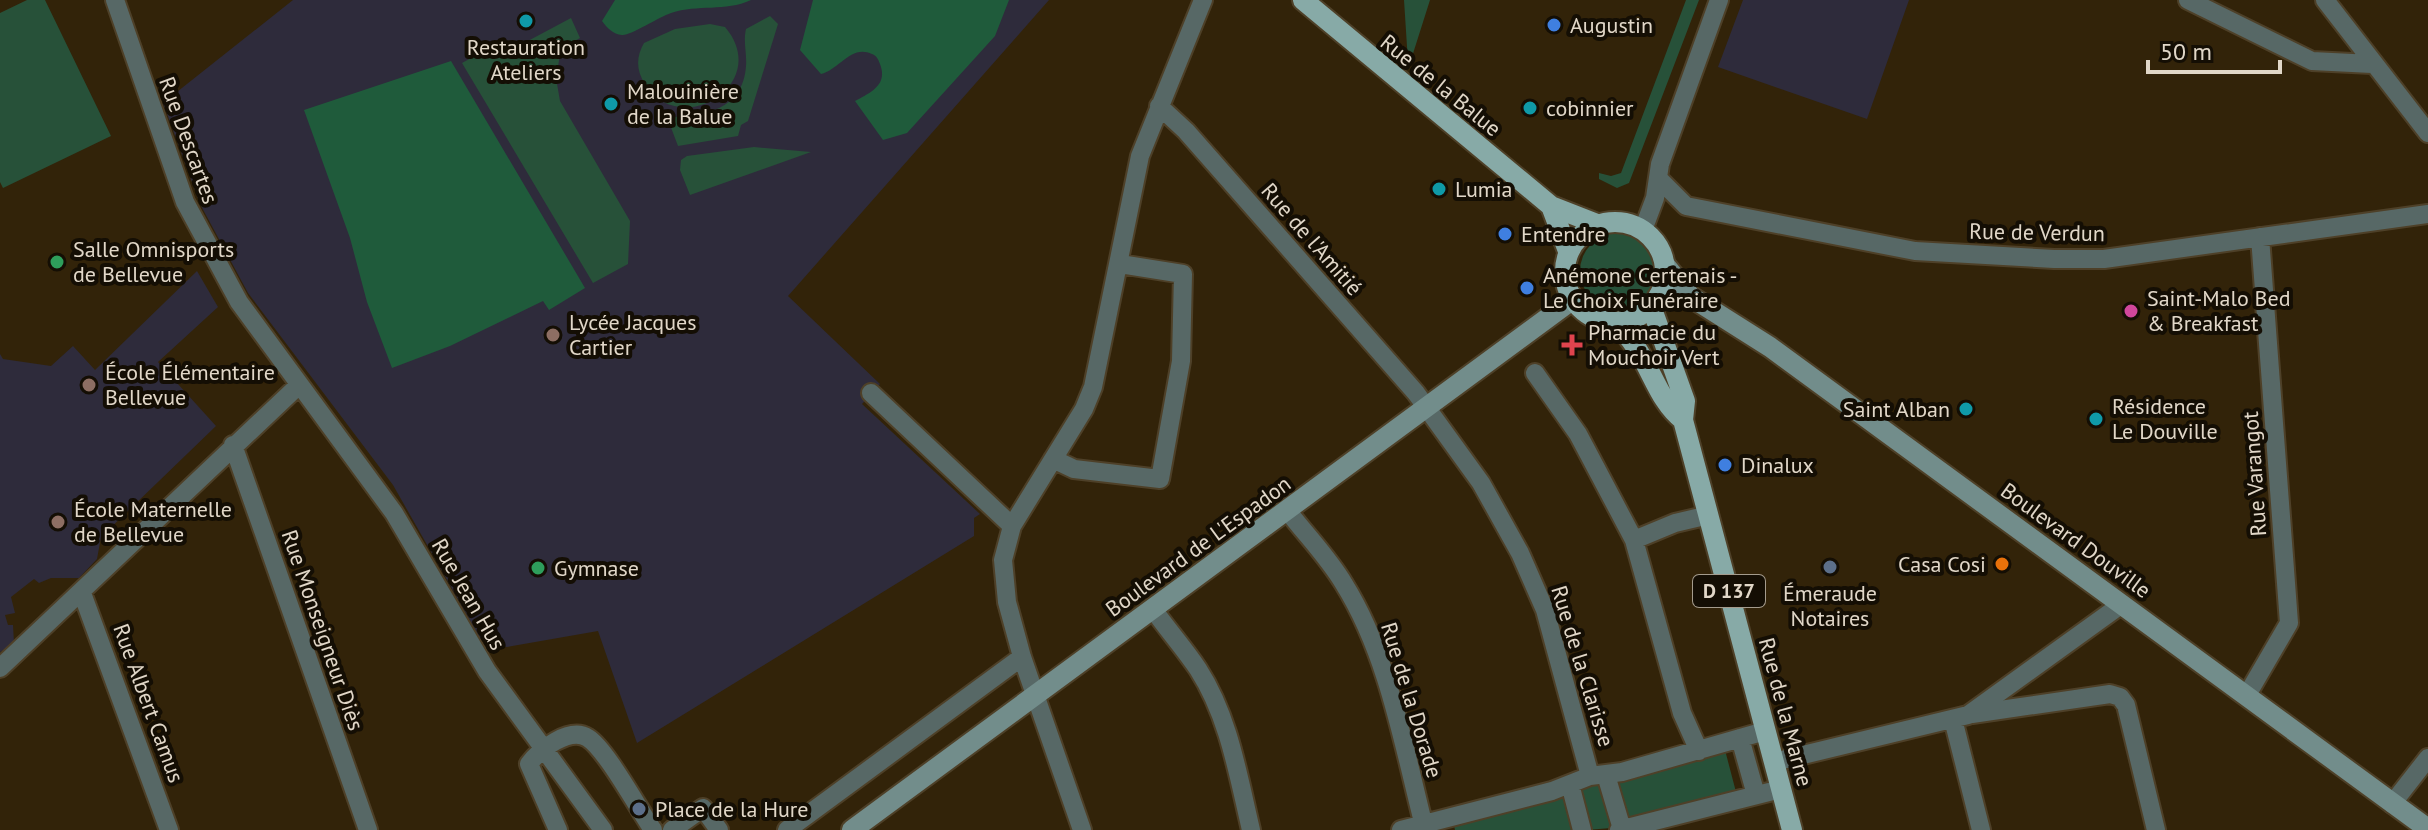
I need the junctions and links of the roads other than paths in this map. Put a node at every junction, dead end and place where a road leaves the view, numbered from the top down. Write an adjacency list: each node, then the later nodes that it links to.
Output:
1 (115, 0): 24 (street, Rue Descartes)
2 (1203, 0): 8 (street)
3 (1303, 0): 11 (main road, Rue de la Balue)
4 (1719, 0): 10 (street)
5 (2188, 0): 7 (street)
6 (2325, 0): 7 (street)
7 (2372, 64): 9 (street)
8 (1159, 106): 17 (street); 26 (street, Rue de l'Amitié)
9 (2428, 133)
10 (1659, 179): 14 (street); 15 (street, Rue de Verdun)
11 (1551, 206): 13 (main road, Rue de la Balue); 16 (main road, Rue de la Balue)
12 (2428, 214): 15 (street, Rue de Verdun)
13 (1597, 224): 14 (main road); 16 (main road)
14 (1643, 230): 18 (main road)
15 (2260, 237): 39 (street, Rue Varangot)
16 (1568, 251): 20 (main road)
17 (1120, 264): 29 (street); 29 (street)
18 (1665, 265): 19 (street); 21 (main road)
19 (1691, 297): 21 (street); 35 (street, Boulevard Douville)
20 (1572, 300): 22 (main road); 26 (street, Boulevard de L'Espadon)
21 (1655, 302): 22 (main road); 27 (main road, Rue de la Marne / D 137)
22 (1613, 322): 27 (main road, Rue de la Marne / D 137)
23 (1535, 373): 33 (street)
24 (299, 385): 28 (street); 44 (street, Rue Jean Hus)
25 (871, 393): 32 (street)
26 (1427, 407): 30 (street, Boulevard de L'Espadon); 48 (street, Rue de la Clarisse)
27 (1683, 420): 31 (main road, Rue de la Marne / D 137)
28 (233, 445): 34 (street); 57 (street, Rue Monseigneur Diès)
29 (1053, 459): 32 (street)
30 (1287, 510): 36 (street, Boulevard de L'Espadon); 53 (street, Rue de la Dorade)
31 (1709, 515): 33 (street); 42 (main road, Rue de la Marne / D 137)
32 (1012, 526): 37 (street)
33 (1634, 540): 45 (street)
34 (82, 593): 38 (street); 56 (street, Rue Albert Camus)
35 (2122, 604): 39 (street, Boulevard Douville); 41 (street)
36 (1153, 609): 40 (street, Boulevard de L'Espadon); 66 (street)
37 (1022, 657): 40 (street); 63 (street)
38 (0, 668)
39 (2247, 695): 52 (street, Boulevard Douville)
40 (1034, 696): 64 (street, Boulevard de L'Espadon); 65 (street)
41 (1961, 717): 47 (street); 70 (street); 71 (street)
42 (1765, 731): 43 (street); 47 (main road, Rue de la Marne / D 137)
43 (1740, 738): 45 (street); 51 (street)
44 (544, 750): 58 (street); 59 (street, Rue Jean Hus); 60 (street)
45 (1699, 751): 48 (street)
46 (2428, 758): 52 (street)
47 (1774, 762): 50 (main road, Rue de la Marne / D 137)
48 (1598, 776): 49 (street); 54 (street, Rue de la Clarisse)
49 (1570, 784): 53 (street); 68 (street)
50 (1781, 789): 51 (street); 69 (main road, Rue de la Marne / D 137)
51 (1756, 795): 54 (street)
52 (2392, 804): 55 (street, Boulevard Douville)
53 (1425, 827): 67 (street)
54 (1620, 829)
55 (2428, 829)
56 (169, 830)
57 (368, 830)
58 (558, 830)
59 (603, 830)
60 (653, 830)
61 (672, 830): 62 (street)
62 (719, 830)
63 (787, 830)
64 (852, 830)
65 (1082, 830)
66 (1251, 830)
67 (1401, 830)
68 (1582, 830)
69 (1792, 830)
70 (1981, 830)
71 (2156, 830)

